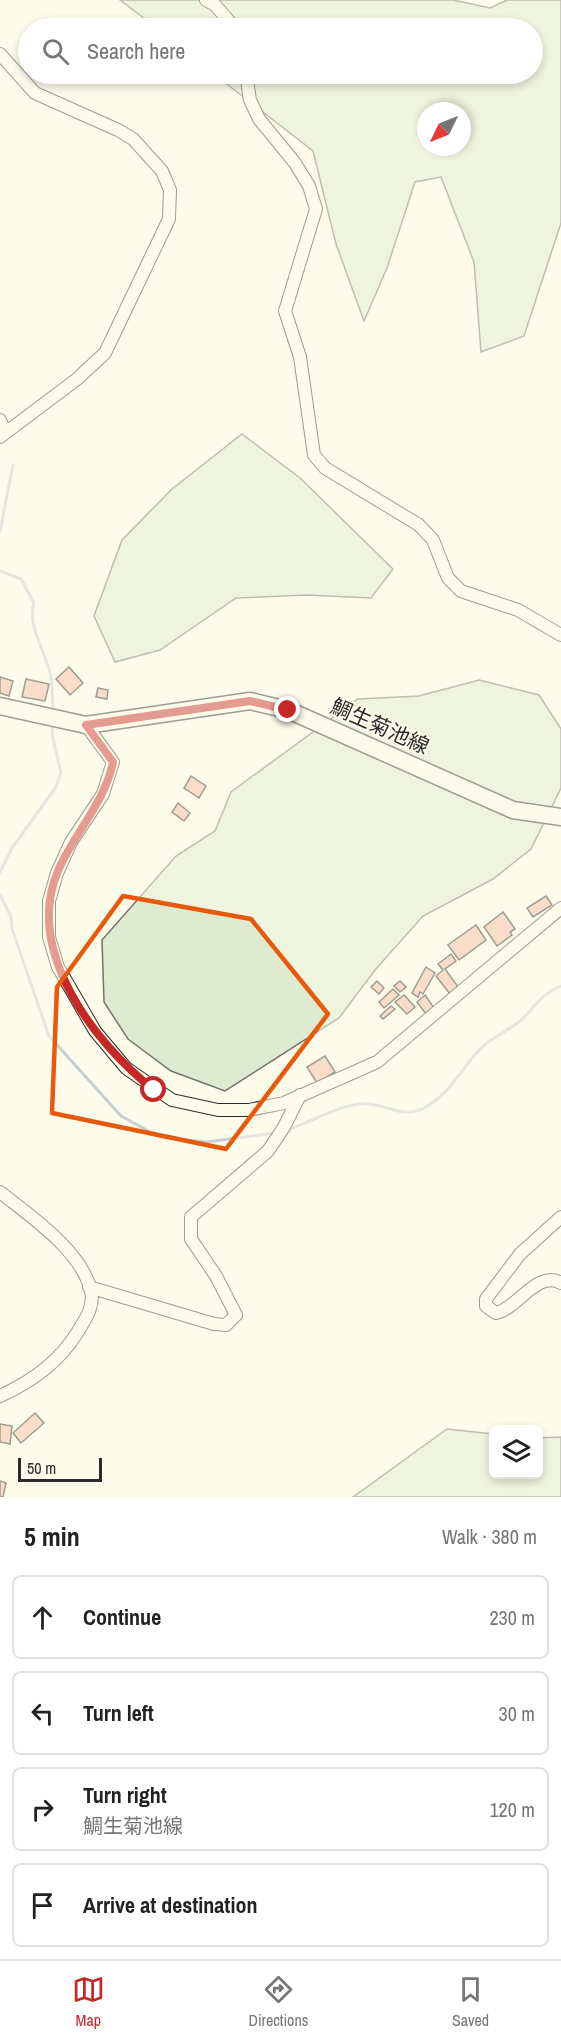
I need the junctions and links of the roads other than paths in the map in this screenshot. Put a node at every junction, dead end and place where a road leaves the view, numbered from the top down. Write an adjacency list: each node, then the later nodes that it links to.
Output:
1 (206, 0): 2 (street)
2 (226, 18)
3 (0, 54): 4 (street)
4 (18, 74)
5 (27, 84): 8 (street)
6 (248, 84): 9 (street)
7 (0, 420): 8 (street)
8 (3, 434)
9 (561, 635)
10 (0, 705): 11 (main road, 鯛生菊池線)
11 (86, 725): 12 (main road, 鯛生菊池線); 14 (street)
12 (561, 817)
13 (561, 908): 14 (street)
14 (300, 1095): 18 (street)
15 (0, 1191): 18 (street)
16 (561, 1217): 17 (street)
17 (561, 1283)
18 (89, 1287): 19 (street)
19 (0, 1396)

